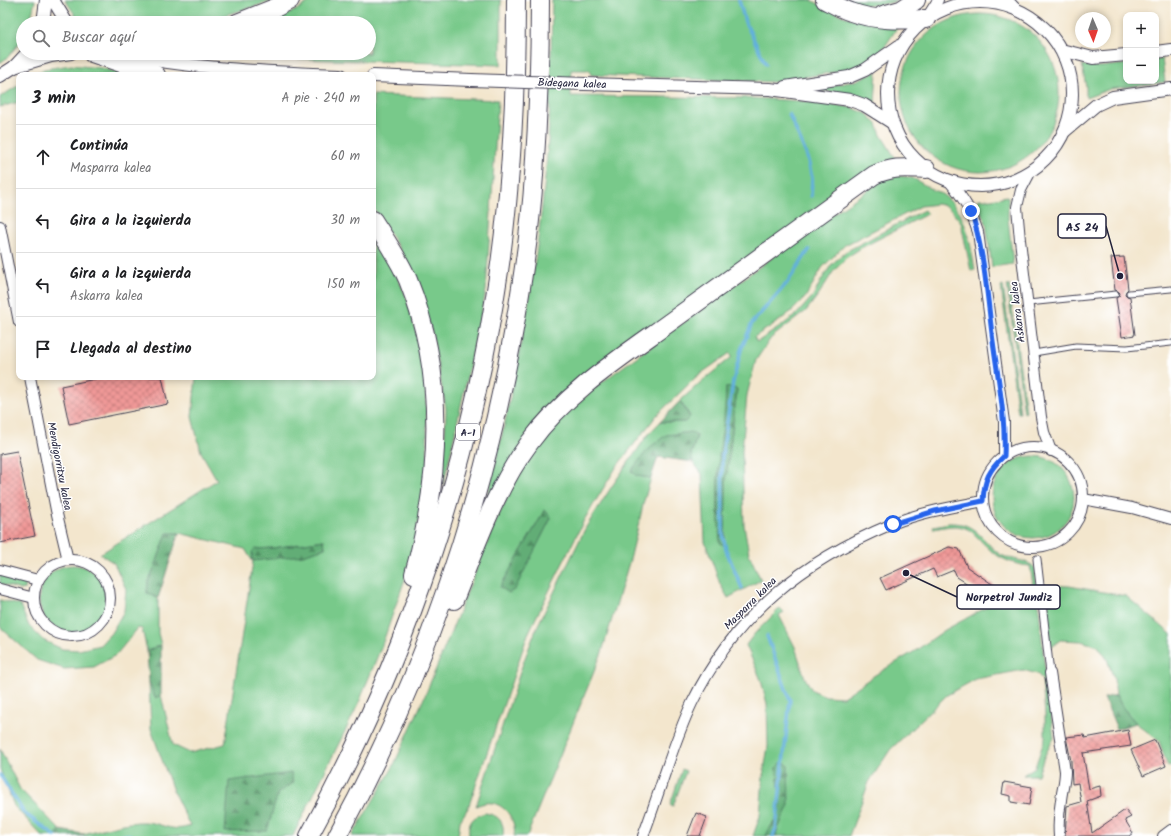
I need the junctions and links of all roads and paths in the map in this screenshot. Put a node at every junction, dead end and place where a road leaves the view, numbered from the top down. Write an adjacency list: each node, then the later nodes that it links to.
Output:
1 (46, 0): 11 (street)
2 (53, 0): 12 (street)
3 (290, 0): 13 (highway)
4 (516, 0): 59 (highway, A-1)
5 (540, 0): 60 (highway, A-1)
6 (825, 0): 14 (highway)
7 (916, 0): 14 (highway)
8 (938, 0): 15 (street)
9 (1008, 0): 10 (street)
10 (1016, 9): 15 (street); 17 (street)
11 (44, 16)
12 (63, 16)
13 (254, 16)
14 (872, 18): 15 (highway)
15 (926, 19): 16 (street)
16 (902, 44): 31 (street, Bidegana kalea); 32 (street)
17 (1061, 50): 20 (street); 33 (street)
18 (1171, 50): 19 (street)
19 (1159, 52)
20 (1123, 55)
21 (20, 60): 25 (street)
22 (37, 60): 25 (street)
23 (112, 60): 26 (highway)
24 (153, 60): 27 (street)
25 (14, 67): 28 (street)
26 (147, 72)
27 (279, 72)
28 (0, 76)
29 (376, 76): 31 (street, Bidegana kalea, bridge)
30 (1171, 88): 33 (street)
31 (770, 89): 32 (street, Bidegana kalea)
32 (892, 122): 34 (street)
33 (1065, 130): 35 (street)
34 (926, 169): 36 (street); 60 (highway)
35 (1031, 171): 36 (street); 42 (street, Askarra kalea)
36 (949, 181): 48 (street)
37 (376, 225): 59 (highway)
38 (0, 226): 43 (street)
39 (1171, 289): 40 (lane)
40 (1129, 293)
41 (1116, 294): 42 (lane)
42 (1028, 304): 45 (street, Askarra kalea)
43 (16, 307)
44 (1171, 343): 45 (lane)
45 (1034, 353): 47 (street, Askarra kalea)
46 (31, 380): 53 (street, Mendigorritxu kalea)
47 (1051, 451): 48 (street); 49 (street)
48 (1004, 456): 50 (street)
49 (1083, 499): 50 (street); 51 (street)
50 (983, 501): 64 (street, Masparra kalea)
51 (1171, 519)
52 (1037, 559): 58 (street)
53 (68, 560): 55 (street); 57 (street)
54 (0, 570): 55 (street)
55 (38, 580): 57 (street)
56 (0, 589): 57 (street)
57 (34, 598)
58 (1050, 673): 65 (street)
59 (382, 691): 62 (highway, A-1)
60 (388, 733): 63 (highway, A-1)
61 (1171, 830): 66 (street)
62 (309, 836)
63 (337, 836)
64 (643, 836)
65 (1059, 836)
66 (1163, 836)

